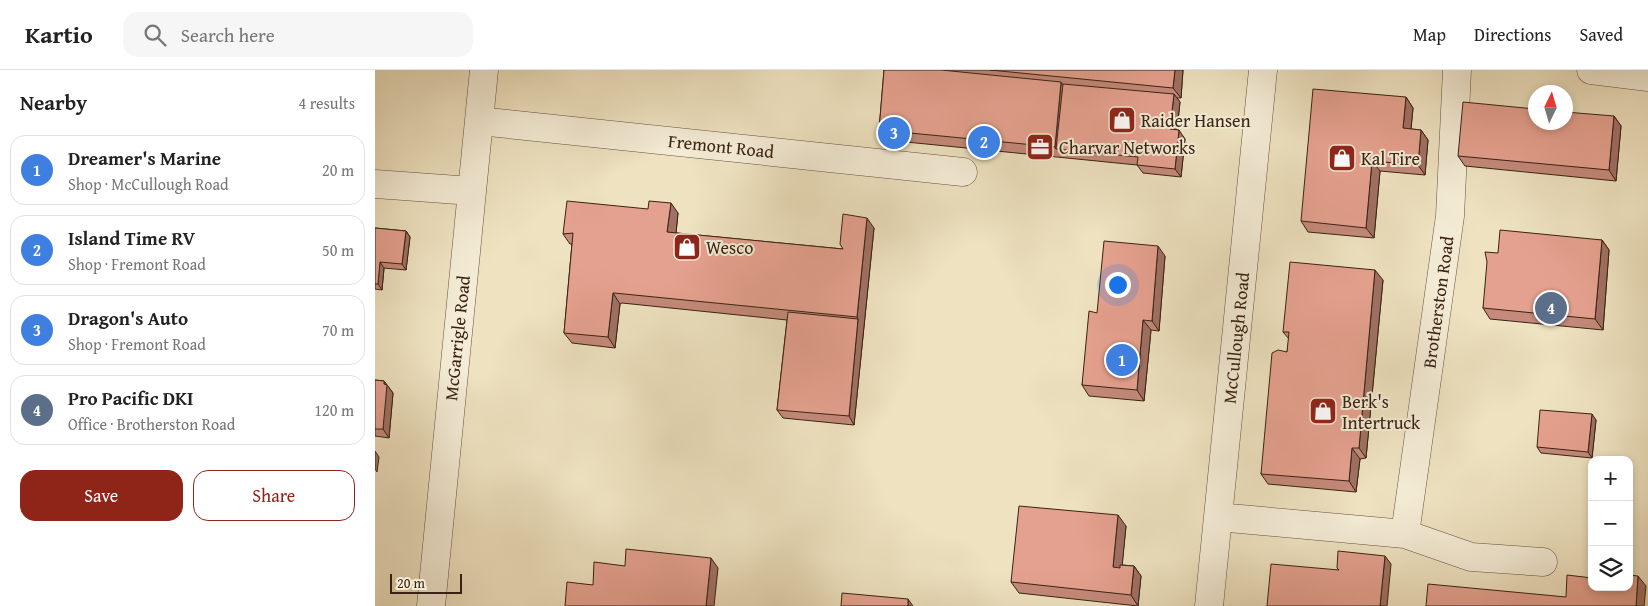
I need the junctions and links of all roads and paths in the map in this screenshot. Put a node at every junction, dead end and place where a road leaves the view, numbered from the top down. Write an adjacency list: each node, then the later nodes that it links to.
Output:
1 (484, 70): 6 (street, McGarrigle Road)
2 (1263, 70): 10 (street, McCullough Road)
3 (1457, 70): 11 (street, Brotherston Road)
4 (1591, 70): 5 (street)
5 (1648, 77)
6 (479, 121): 7 (street, Fremont Road); 9 (street, McGarrigle Road)
7 (963, 172)
8 (375, 184): 9 (street)
9 (472, 191): 13 (street, McGarrigle Road)
10 (1218, 517): 11 (street); 14 (street, McCullough Road)
11 (1405, 534): 12 (street)
12 (1543, 562)
13 (431, 606)
14 (1209, 606)

